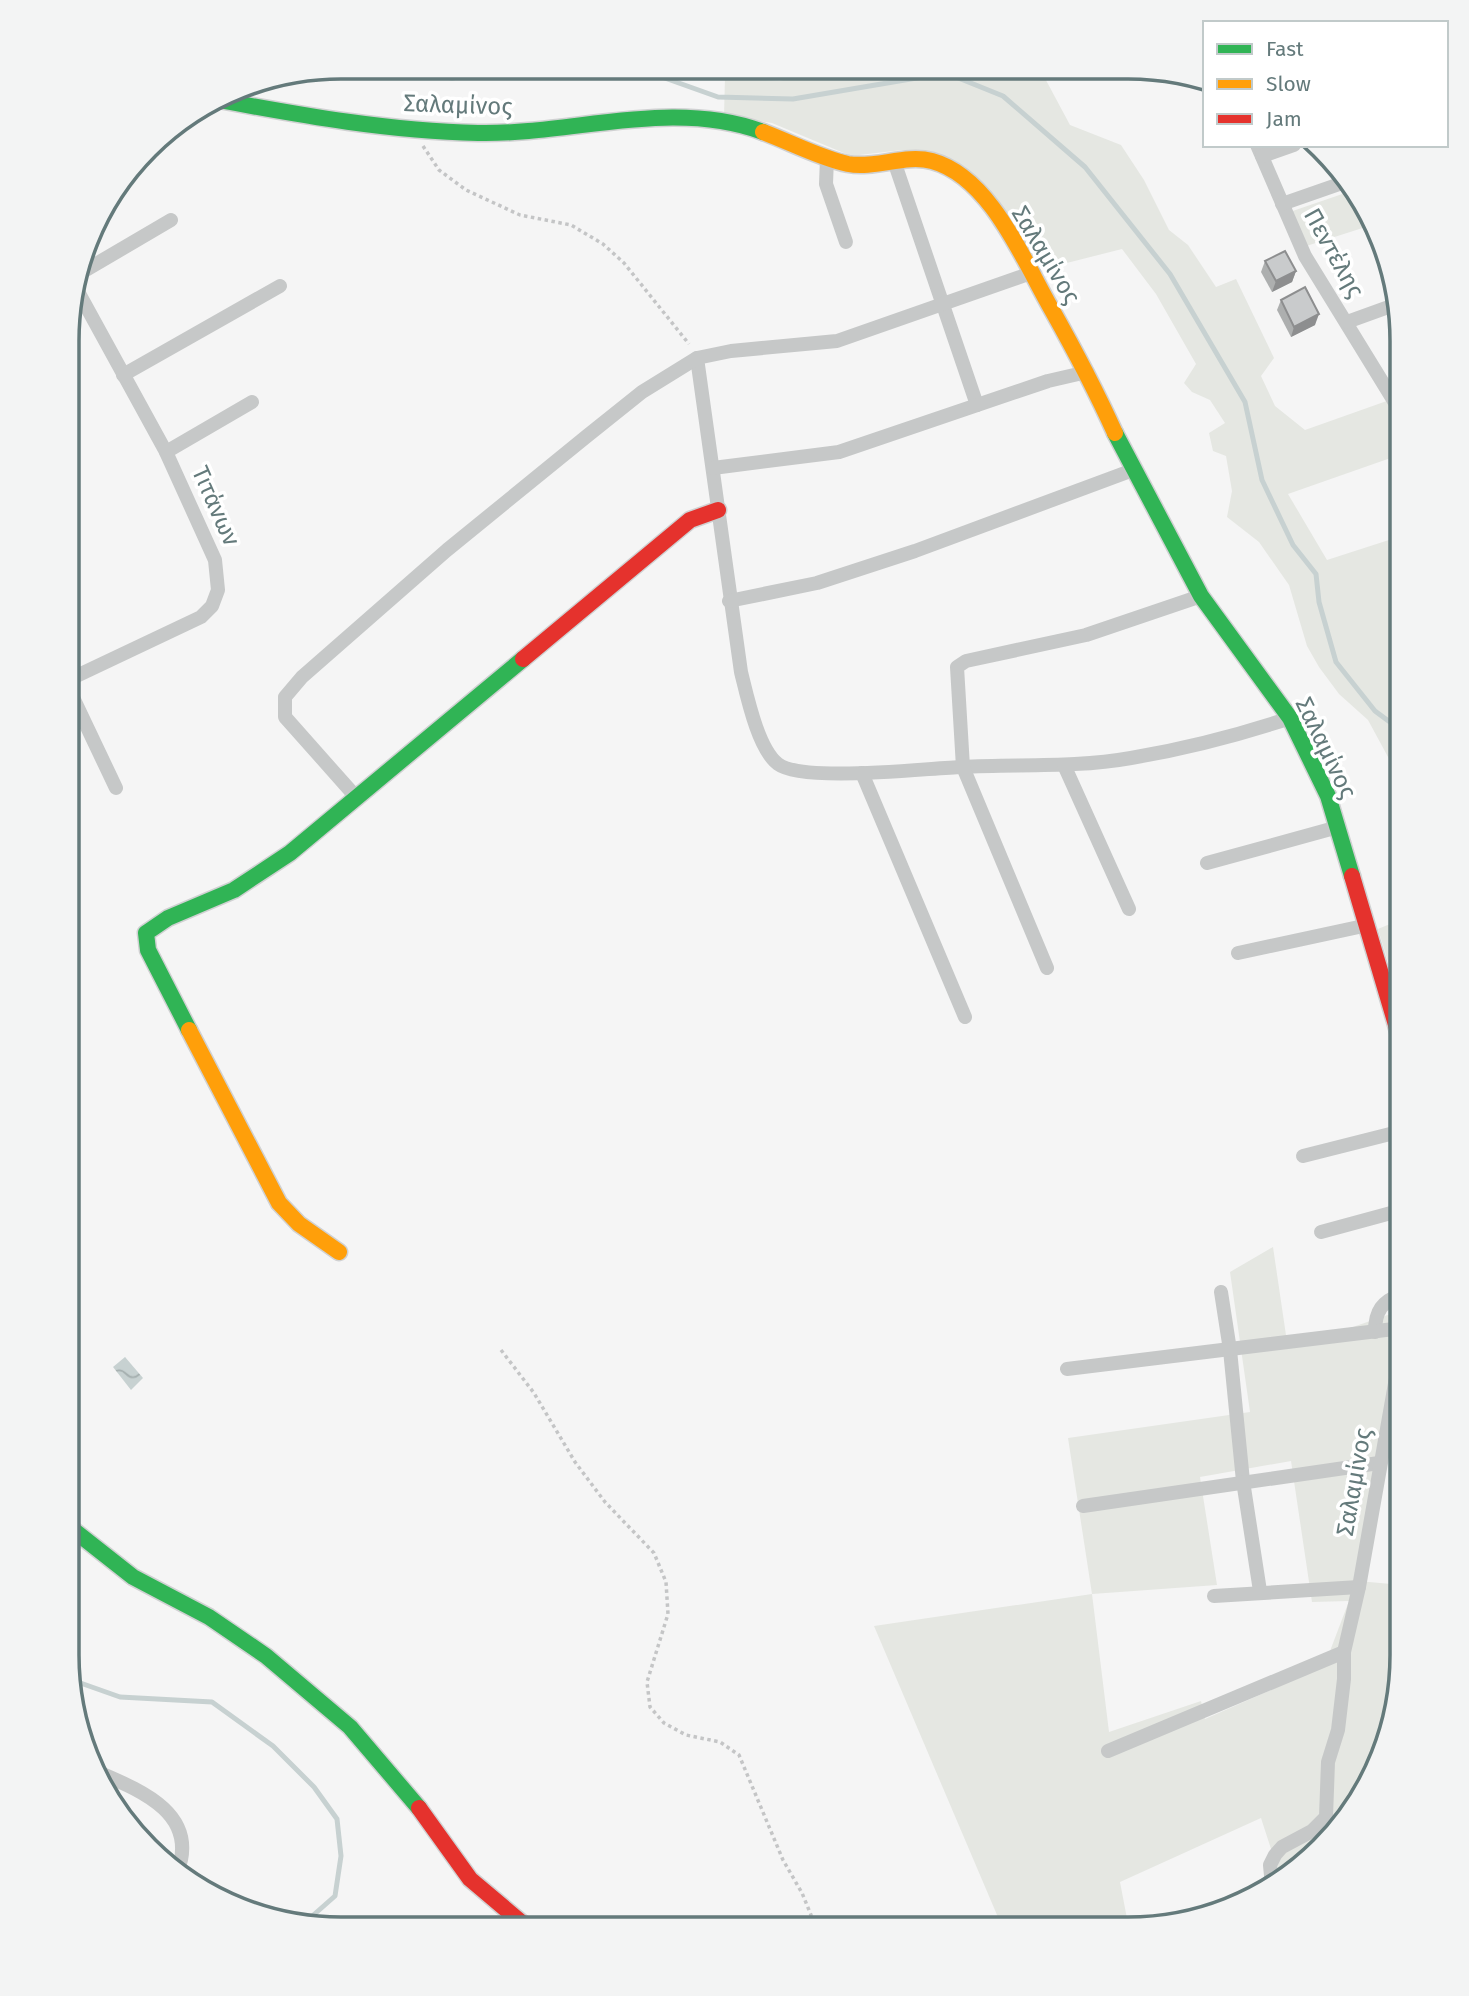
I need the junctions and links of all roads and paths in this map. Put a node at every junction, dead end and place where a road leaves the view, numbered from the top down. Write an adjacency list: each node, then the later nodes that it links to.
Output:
1 (233, 103): 2 (street, Σαλαμίνος)
2 (412, 126): 5 (street, Σαλαμίνος); 18 (path)
3 (1280, 147): 4 (street)
4 (1259, 150): 8 (street, Πεντέλης)
5 (827, 158): 6 (street, Σαλαμίνος); 10 (street)
6 (894, 161): 12 (street, Σαλαμίνος); 15 (street)
7 (1338, 184): 8 (street)
8 (1282, 204): 17 (street, Πεντέλης)
9 (170, 220): 11 (street)
10 (846, 242)
11 (90, 268)
12 (1034, 272): 15 (street); 19 (street, Σαλαμίνος)
13 (280, 286): 20 (street)
14 (82, 300): 20 (street, Τιτάνων)
15 (943, 305): 18 (street); 23 (street)
16 (1388, 307): 17 (street)
17 (1347, 321): 21 (street, Πεντέλης)
18 (697, 358): 25 (street); 37 (street)
19 (1087, 372): 23 (street); 26 (street, Σαλαμίνος)
20 (123, 375): 24 (street, Τιτάνων)
21 (1390, 394)
22 (252, 402): 24 (street)
23 (977, 405): 25 (street)
24 (166, 452): 30 (street, Τιτάνων)
25 (713, 468): 27 (street)
26 (1133, 470): 28 (street, Σαλαμίνος); 29 (street)
27 (718, 510): 29 (street); 37 (street)
28 (1201, 596): 32 (street, Σαλαμίνος); 34 (street)
29 (729, 601): 35 (street)
30 (79, 675)
31 (79, 710): 36 (street)
32 (1290, 718): 33 (street); 38 (street, Σαλαμίνος)
33 (1064, 765): 34 (street); 40 (street)
34 (963, 767): 35 (street); 43 (street)
35 (862, 773): 45 (street)
36 (116, 788)
37 (356, 797): 50 (street)
38 (1338, 827): 39 (street); 41 (street, Σαλαμίνος)
39 (1207, 863)
40 (1129, 909)
41 (1368, 925): 42 (street); 44 (street, Σαλαμίνος)
42 (1238, 953)
43 (1047, 968)
44 (1390, 1003)
45 (965, 1017)
46 (1390, 1134): 47 (street)
47 (1303, 1156)
48 (1390, 1213): 49 (street)
49 (1321, 1231)
50 (339, 1252)
51 (1220, 1292): 56 (street)
52 (1390, 1301): 54 (street)
53 (1390, 1330): 54 (street)
54 (1375, 1332): 56 (street)
55 (501, 1350): 72 (path)
56 (1230, 1350): 57 (street); 60 (street)
57 (1067, 1369)
58 (1390, 1406): 59 (street, Σαλαμίνος)
59 (1379, 1463): 60 (street); 63 (street, Σαλαμίνος)
60 (1242, 1481): 61 (street); 64 (street)
61 (1083, 1506)
62 (79, 1534): 71 (street)
63 (1359, 1587): 64 (street); 66 (street, Σαλαμίνος)
64 (1260, 1591): 65 (street)
65 (1214, 1597)
66 (1344, 1652): 67 (street); 70 (street, Σαλαμίνος)
67 (1108, 1751)
68 (109, 1777): 69 (street)
69 (180, 1862)
70 (1271, 1875)
71 (515, 1917)
72 (810, 1917)

